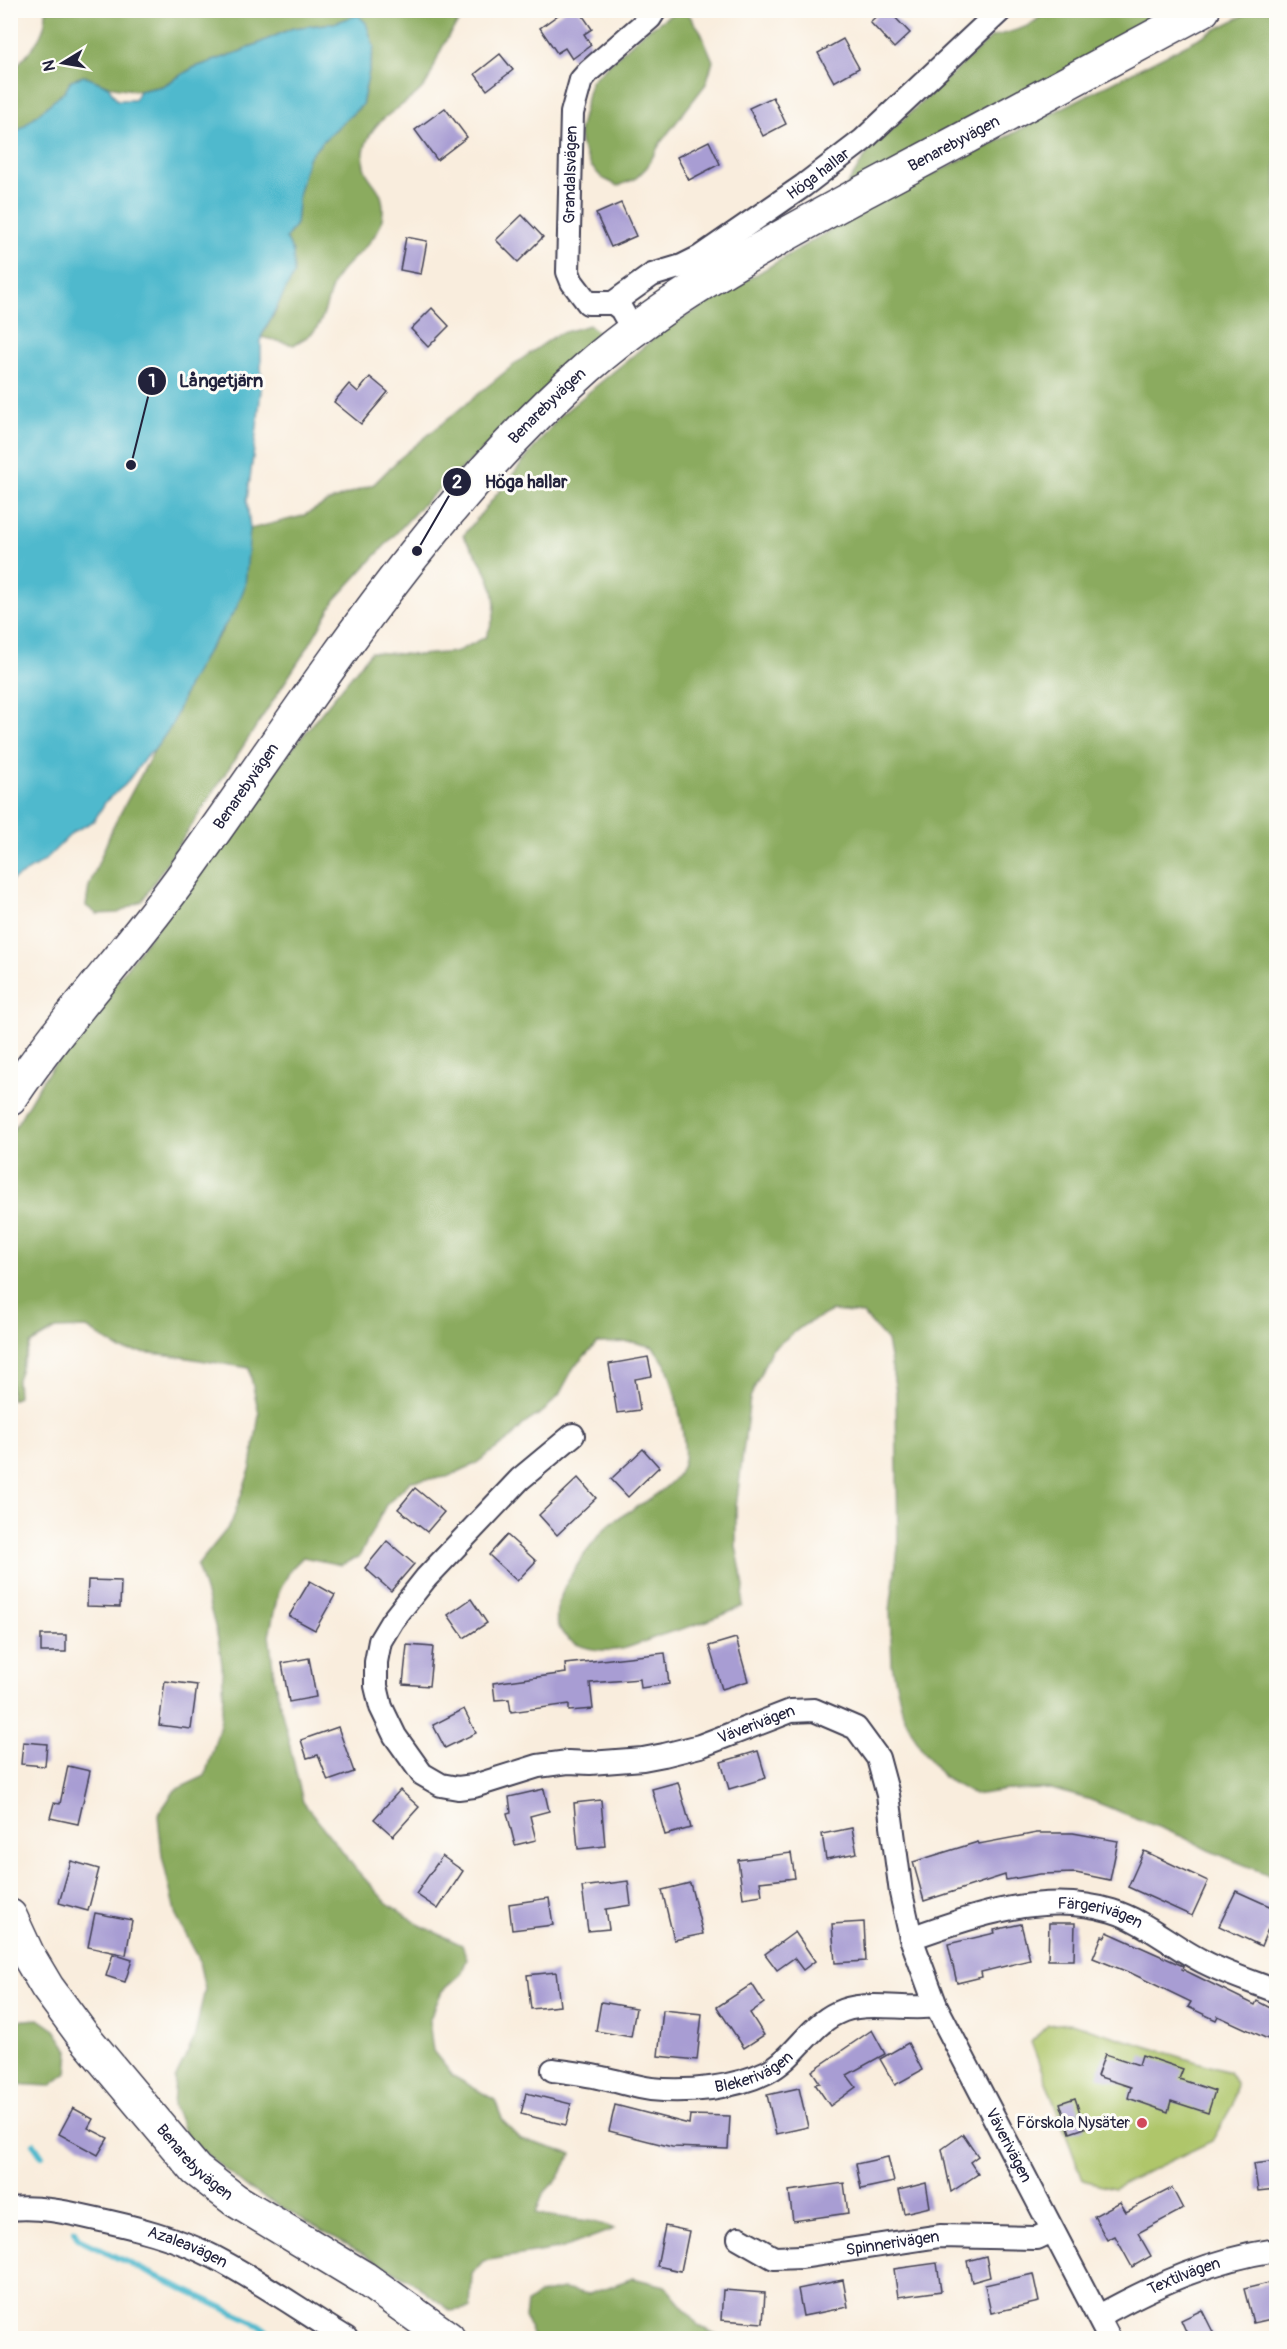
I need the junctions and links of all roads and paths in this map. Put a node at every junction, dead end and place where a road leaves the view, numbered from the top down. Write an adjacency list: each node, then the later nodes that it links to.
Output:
1 (656, 10): 4 (street, Grandalsvägen)
2 (1001, 10): 4 (street, Höga hallar)
3 (1203, 10): 5 (street, Benarebyvägen)
4 (613, 303): 5 (street)
5 (634, 332): 6 (street, Benarebyvägen)
6 (10, 1099)
7 (573, 1435): 9 (street, Väverivägen)
8 (10, 1916): 19 (street, Benarebyvägen)
9 (911, 1938): 10 (street, Färgerivägen); 11 (street, Väverivägen)
10 (1276, 1991)
11 (936, 2006): 12 (street, Blekerivägen); 14 (street, Väverivägen)
12 (553, 2070)
13 (11, 2202): 18 (street, Azaleavägen)
14 (1052, 2231): 15 (street, Spinnerivägen); 17 (street, Väverivägen)
15 (739, 2238)
16 (1276, 2250): 17 (street, Textilvägen)
17 (1098, 2316): 20 (street, Väverivägen)
18 (346, 2338)
19 (448, 2338)
20 (1109, 2338)

